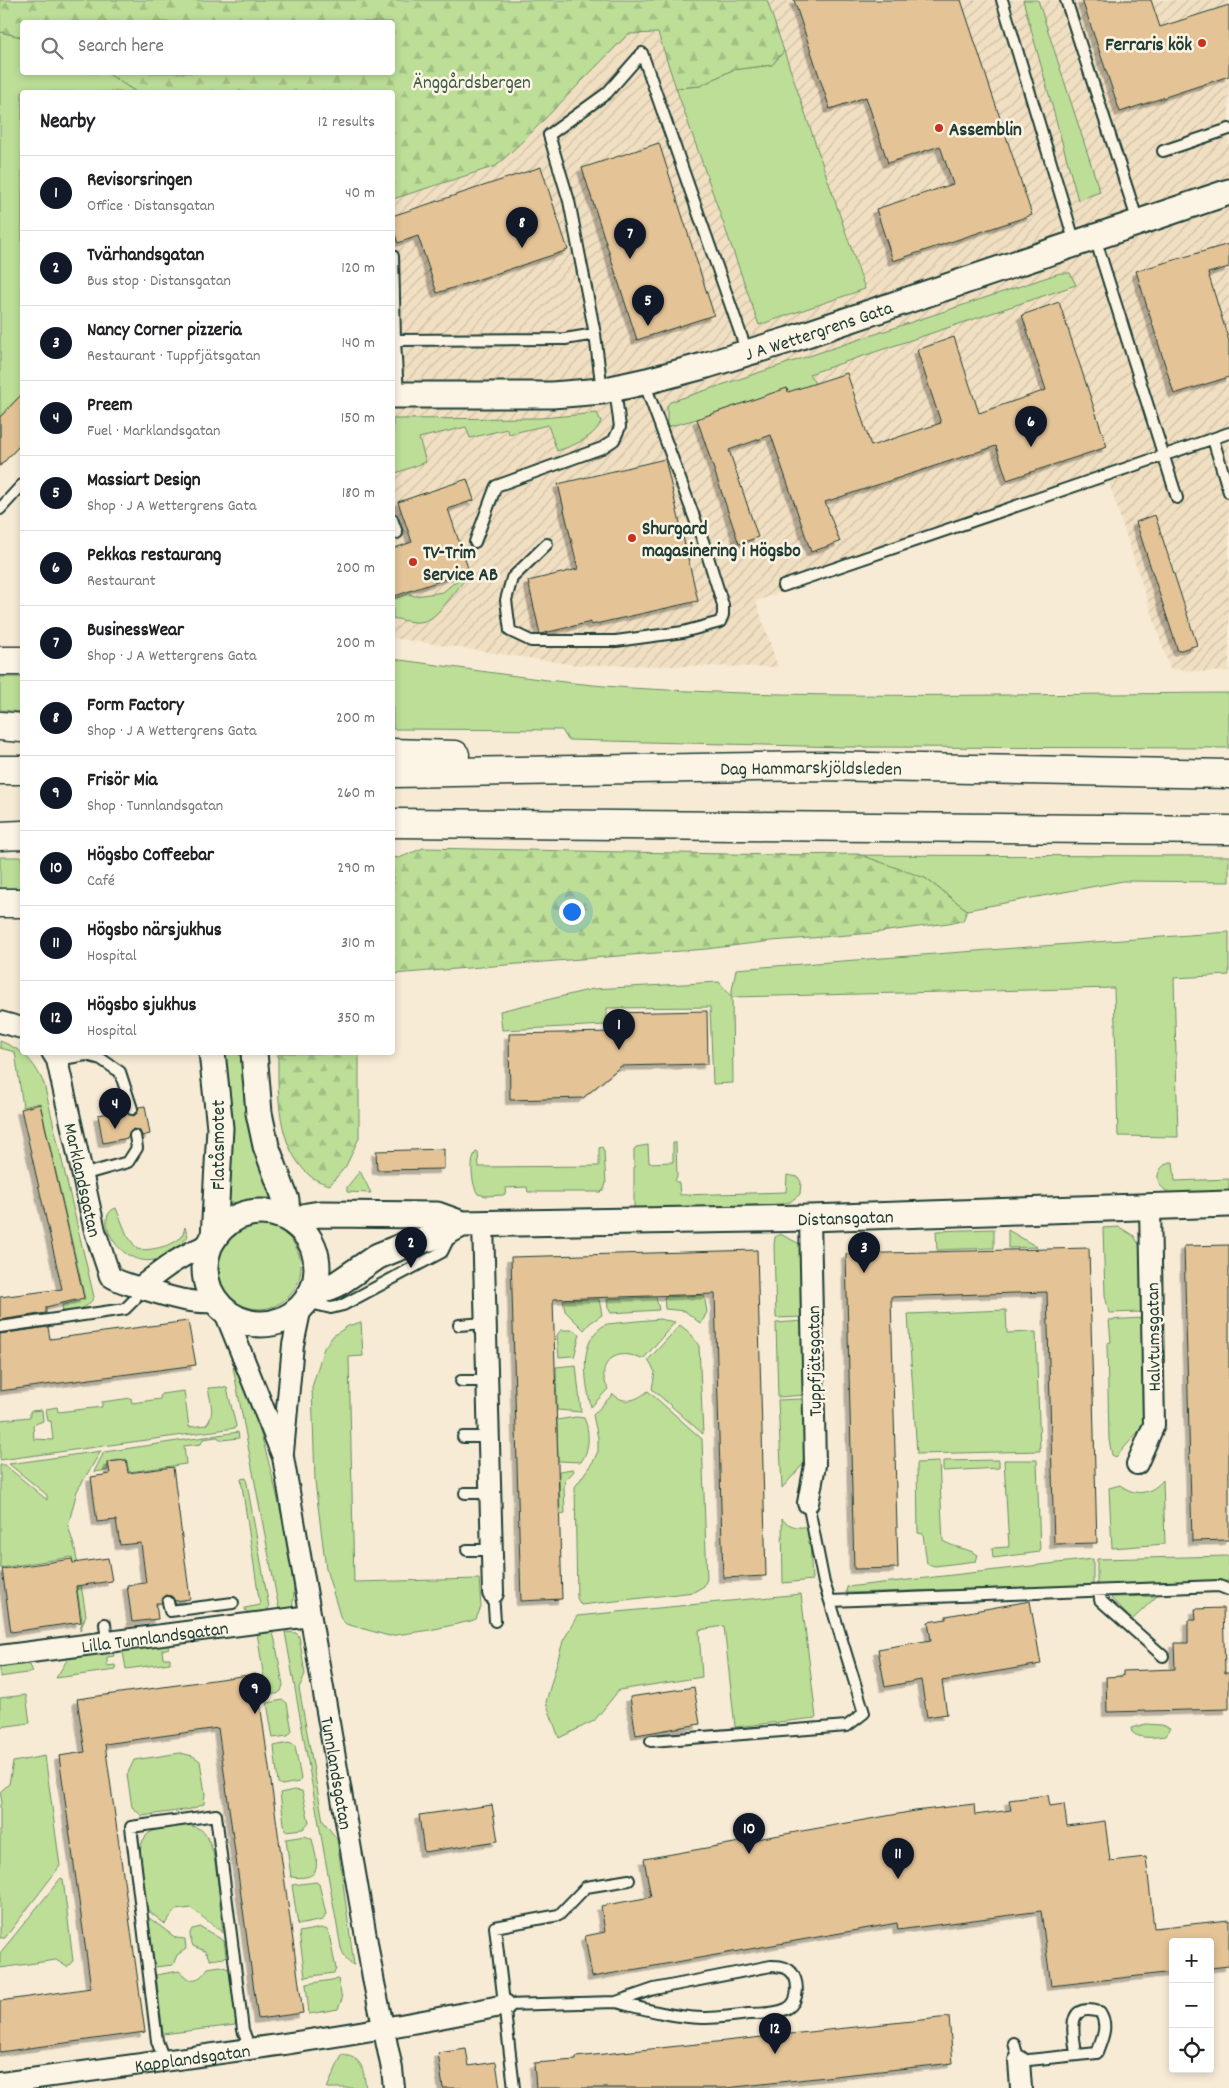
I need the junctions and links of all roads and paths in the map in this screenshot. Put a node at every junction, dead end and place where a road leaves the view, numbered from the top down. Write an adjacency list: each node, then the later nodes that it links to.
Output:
1 (1002, 0): 7 (lane)
2 (1066, 0): 6 (lane)
3 (1229, 129): 4 (lane)
4 (1163, 150)
5 (1229, 192): 6 (street, J A Wettergrens Gata)
6 (1138, 222): 7 (street, J A Wettergrens Gata)
7 (1085, 240): 10 (street, J A Wettergrens Gata); 16 (lane)
8 (595, 334): 9 (lane); 10 (lane); 12 (lane)
9 (395, 340): 13 (lane)
10 (747, 353): 11 (street, J A Wettergrens Gata)
11 (643, 382): 12 (street, J A Wettergrens Gata); 24 (lane)
12 (608, 389): 13 (street, J A Wettergrens Gata); 23 (lane)
13 (395, 395)
14 (1229, 433): 15 (lane)
15 (1213, 439): 16 (lane); 18 (lane)
16 (1162, 455): 19 (lane); 25 (lane)
17 (20, 487): 20 (lane)
18 (1229, 492)
19 (1177, 498)
20 (0, 509)
21 (395, 526): 22 (lane)
22 (398, 533)
23 (475, 542)
24 (547, 544)
25 (783, 586)
26 (20, 660): 27 (main road)
27 (0, 661)
28 (0, 726): 29 (main road)
29 (20, 728)
30 (395, 753): 31 (main road)
31 (819, 766): 34 (main road, Dag Hammarskjöldsleden); 35 (main road, Dag Hammarskjöldsleden)
32 (0, 770): 33 (main road)
33 (20, 770)
34 (395, 773)
35 (1229, 774)
36 (0, 819): 37 (main road)
37 (20, 819)
38 (395, 823): 39 (main road)
39 (1229, 830)
40 (20, 835): 41 (main road)
41 (0, 836)
42 (0, 903): 43 (main road)
43 (20, 903)
44 (0, 1022): 45 (street)
45 (20, 1027)
46 (70, 1055): 50 (lane)
47 (89, 1055): 51 (lane)
48 (212, 1055): 59 (street, Flatåsmotet)
49 (254, 1055): 57 (street)
50 (54, 1056): 53 (street, Marklandsgatan)
51 (132, 1109)
52 (135, 1136): 53 (lane)
53 (82, 1175): 60 (street, Marklandsgatan)
54 (1229, 1204): 55 (street, Distansgatan)
55 (1150, 1206): 56 (street, Distansgatan); 71 (street, Halvtumsgatan)
56 (810, 1218): 58 (street, Distansgatan); 74 (street, Tuppfjätsgatan)
57 (290, 1220): 58 (street, Distansgatan); 59 (street); 61 (street)
58 (466, 1225): 61 (street, Distansgatan); 63 (street)
59 (212, 1241): 60 (street); 62 (street, Flatåsmotet)
60 (139, 1288): 62 (street, Marklandsgatan); 65 (lane)
61 (305, 1302): 62 (street); 70 (street, Tunnlandsgatan)
62 (221, 1306): 70 (street, Tunnlandsgatan)
63 (486, 1323): 64 (lane); 67 (street)
64 (459, 1325)
65 (0, 1327)
66 (461, 1381): 67 (lane)
67 (487, 1381): 69 (street)
68 (463, 1437): 69 (lane)
69 (489, 1437): 73 (street)
70 (283, 1456): 83 (street, Tunnlandsgatan)
71 (1137, 1464)
72 (465, 1493): 73 (lane)
73 (490, 1493): 76 (street)
74 (808, 1503): 80 (lane)
75 (468, 1550): 76 (lane)
76 (492, 1550): 79 (street)
77 (1229, 1590): 78 (lane)
78 (1100, 1592): 80 (lane); 86 (lane)
79 (493, 1593): 84 (lane)
80 (830, 1601): 87 (lane)
81 (168, 1602): 82 (lane)
82 (233, 1603)
83 (310, 1616): 85 (street, Lilla Tunnlandsgatan); 91 (street, Tunnlandsgatan)
84 (495, 1621)
85 (0, 1656)
86 (1163, 1656)
87 (651, 1740)
88 (629, 1880): 90 (lane)
89 (616, 2002): 89 (lane); 90 (lane)
90 (505, 2005): 91 (street, Kapplandsgatan); 98 (lane)
91 (384, 2029): 92 (street, Kapplandsgatan); 97 (street, Tunnlandsgatan)
92 (250, 2049): 95 (street, Kapplandsgatan); 95 (lane)
93 (1017, 2052): 94 (lane); 99 (street)
94 (1076, 2055): 94 (lane)
95 (164, 2060): 96 (street, Kapplandsgatan)
96 (0, 2083)
97 (394, 2088)
98 (514, 2088)
99 (1021, 2088)

